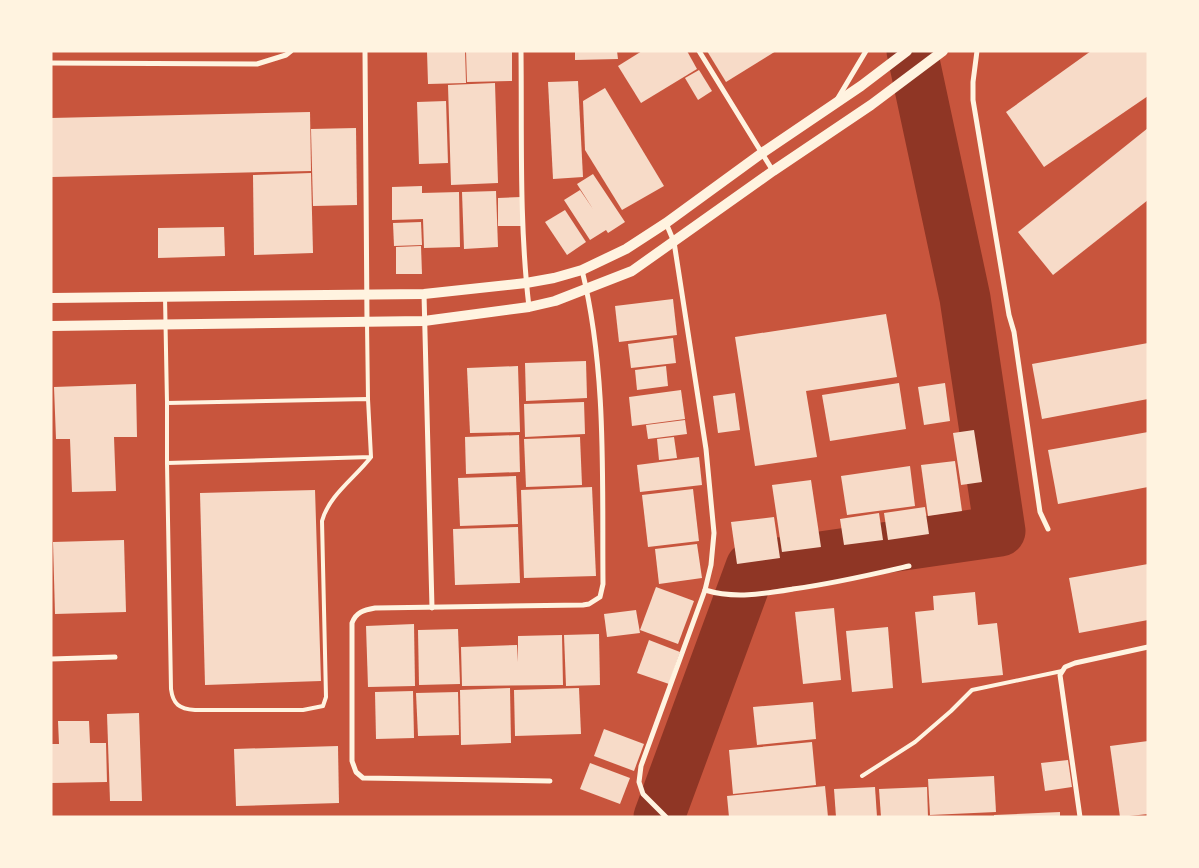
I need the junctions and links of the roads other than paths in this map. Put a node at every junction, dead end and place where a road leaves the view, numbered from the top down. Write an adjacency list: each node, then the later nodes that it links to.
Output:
1 (291, 51): 9 (street)
2 (365, 51): 19 (street)
3 (520, 51): 16 (street)
4 (699, 51): 11 (street)
5 (866, 51): 10 (street)
6 (907, 51): 10 (main road)
7 (943, 51): 12 (main road)
8 (977, 51): 31 (street)
9 (51, 63)
10 (833, 105): 11 (main road)
11 (762, 153): 12 (street); 13 (main road)
12 (774, 170): 14 (main road)
13 (666, 223): 14 (street); 15 (main road)
14 (674, 242): 17 (main road); 33 (street)
15 (582, 270): 16 (main road); 17 (street)
16 (526, 283): 18 (main road); 22 (street)
17 (587, 290): 22 (main road); 34 (street)
18 (424, 294): 19 (main road); 23 (street)
19 (366, 296): 20 (main road); 24 (street)
20 (165, 297): 21 (main road); 25 (lane)
21 (51, 298)
22 (529, 307): 23 (main road)
23 (424, 320): 24 (main road); 34 (street)
24 (367, 322): 25 (main road); 27 (lane)
25 (165, 324): 26 (main road); 28 (lane)
26 (51, 326)
27 (368, 399): 28 (lane); 29 (lane)
28 (166, 403): 30 (lane)
29 (371, 457): 30 (lane); 30 (lane)
30 (167, 463)
31 (1048, 528)
32 (909, 566): 33 (street)
33 (705, 590): 41 (street)
34 (432, 608): 40 (street)
35 (1148, 648): 38 (street)
36 (115, 657): 37 (street)
37 (51, 659)
38 (1062, 670): 39 (lane); 42 (street)
39 (862, 776)
40 (550, 781)
41 (666, 817)
42 (1080, 817)

